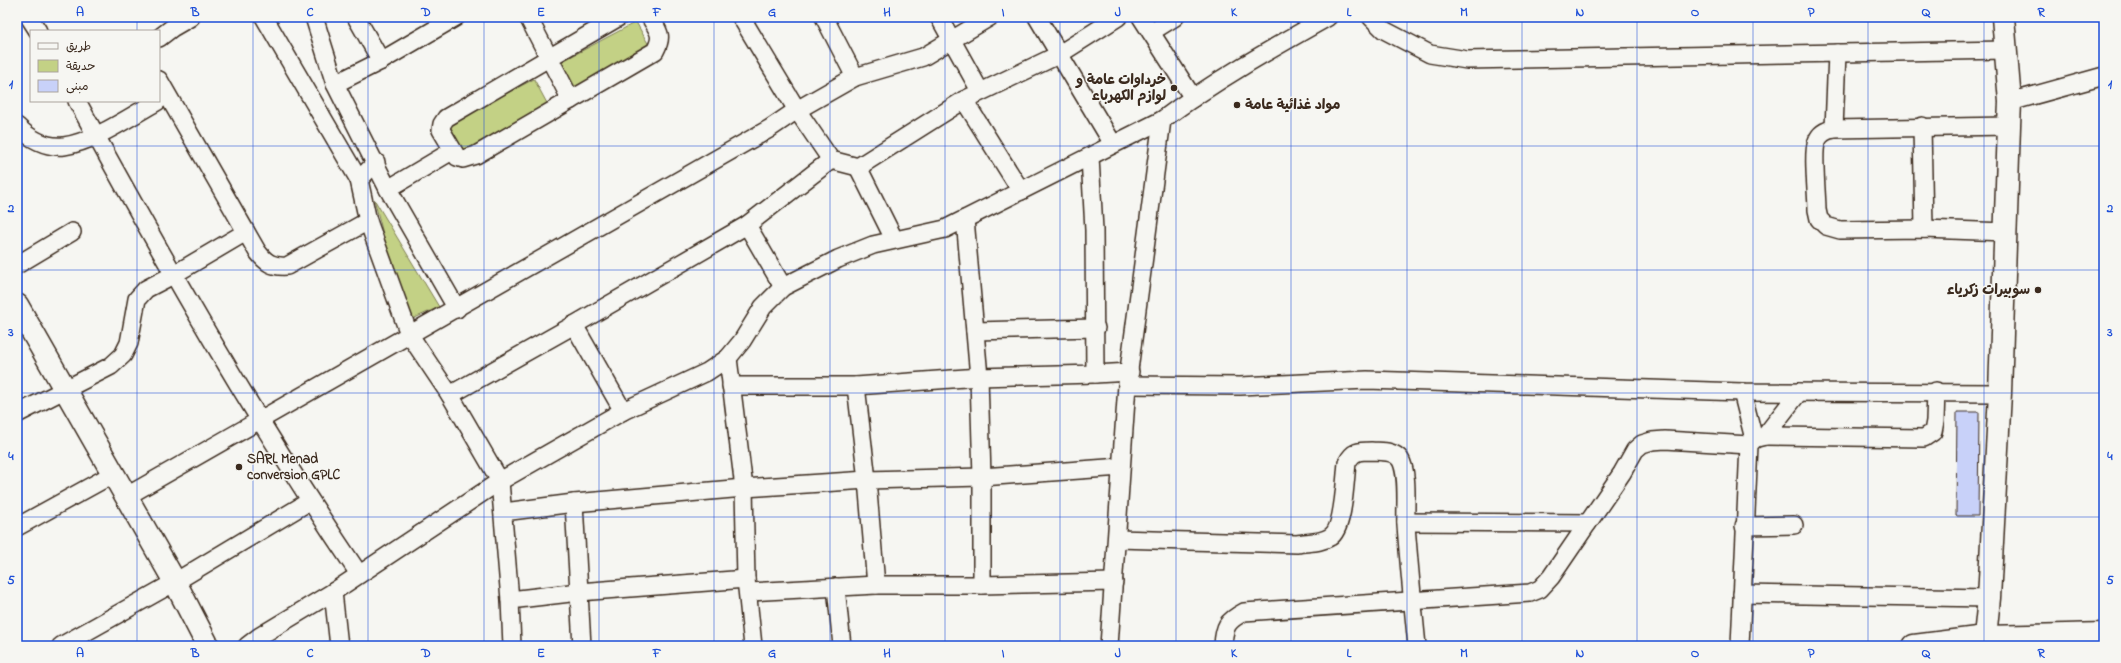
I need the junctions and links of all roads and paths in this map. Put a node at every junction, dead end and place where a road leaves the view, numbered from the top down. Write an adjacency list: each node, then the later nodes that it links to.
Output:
1 (29, 17): 21 (street)
2 (191, 17): 23 (street)
3 (264, 17): 55 (street)
4 (314, 17): 32 (street)
5 (356, 17): 29 (street)
6 (528, 17): 28 (street)
7 (619, 17): 28 (street)
8 (650, 17): 37 (street)
9 (741, 17): 42 (street)
10 (824, 17): 31 (street)
11 (939, 17): 24 (street)
12 (990, 17): 24 (street)
13 (1037, 17): 27 (street)
14 (1118, 17): 27 (street)
15 (1141, 17): 22 (street)
16 (1176, 17): 22 (street)
17 (1328, 17): 35 (street)
18 (1371, 17): 26 (street)
19 (2003, 17): 25 (main road)
20 (445, 20): 29 (street)
21 (37, 30)
22 (1151, 32): 35 (street)
23 (160, 37)
24 (952, 41): 31 (street); 34 (street)
25 (2006, 50): 26 (street); 41 (main road)
26 (1837, 53): 47 (street)
27 (1058, 56): 34 (street); 49 (street)
28 (548, 59): 37 (street); 50 (street)
29 (381, 61): 32 (street)
30 (2104, 76): 41 (street)
31 (856, 78): 42 (street)
32 (335, 84): 53 (street)
33 (160, 86): 36 (street)
34 (980, 91): 38 (street)
35 (1193, 98): 43 (street)
36 (162, 99): 63 (street)
37 (571, 100): 50 (street)
38 (964, 100): 54 (street); 57 (street)
39 (78, 102): 48 (street)
40 (156, 102): 48 (street)
41 (2010, 102): 46 (main road)
42 (797, 110): 52 (street); 70 (street)
43 (1162, 120): 49 (street); 78 (street)
44 (17, 126): 48 (street)
45 (1922, 126): 46 (street); 47 (street); 61 (street)
46 (2009, 126): 64 (main road)
47 (1834, 129): 61 (street)
48 (96, 135): 67 (street)
49 (1113, 144): 51 (street)
50 (452, 151): 56 (street)
51 (1090, 157): 57 (street); 72 (street)
52 (831, 160): 54 (street); 60 (street)
53 (376, 162): 55 (street); 56 (street)
54 (858, 167): 65 (street)
55 (359, 180): 59 (street)
56 (388, 189): 70 (street)
57 (1021, 191): 58 (street)
58 (965, 219): 65 (street); 73 (street)
59 (368, 221): 63 (street); 74 (street)
60 (746, 225): 68 (street); 71 (street)
61 (1924, 229): 64 (street)
62 (72, 232): 66 (street)
63 (246, 232): 67 (street)
64 (2006, 232): 85 (main road)
65 (894, 239): 68 (street)
66 (17, 265)
67 (173, 275): 81 (street); 89 (street)
68 (783, 288): 75 (street)
69 (17, 306): 81 (main road)
70 (457, 309): 74 (street)
71 (574, 325): 86 (street); 87 (street)
72 (1096, 328): 73 (street); 76 (street)
73 (975, 331): 77 (street)
74 (409, 334): 86 (street); 89 (street)
75 (728, 358): 79 (street); 87 (street)
76 (1095, 374): 77 (street); 78 (street)
77 (979, 377): 80 (street); 93 (street)
78 (1128, 378): 83 (street); 91 (street)
79 (731, 386): 80 (street); 96 (street)
80 (856, 386): 94 (street)
81 (66, 388): 88 (street); 92 (main road)
82 (1936, 391): 84 (street); 85 (street); 90 (street)
83 (1742, 392): 84 (street); 90 (street)
84 (1799, 392): 90 (street)
85 (2000, 393): 117 (main road)
86 (450, 395): 95 (street)
87 (623, 411): 95 (street)
88 (17, 414)
89 (262, 420): 97 (street); 98 (street)
90 (1756, 440): 102 (street); 104 (street)
91 (1121, 467): 93 (street); 106 (street)
92 (115, 473): 97 (main road); 105 (street)
93 (982, 477): 94 (street); 112 (street)
94 (867, 480): 96 (street); 111 (street)
95 (500, 481): 100 (street); 107 (street)
96 (744, 488): 99 (street); 110 (street)
97 (127, 496): 108 (main road)
98 (310, 501): 107 (street); 108 (street)
99 (574, 503): 100 (street); 115 (street)
100 (502, 512): 118 (street)
101 (1406, 522): 102 (street); 106 (street); 119 (street)
102 (1588, 523): 119 (street)
103 (1794, 525): 104 (street)
104 (1744, 526): 116 (street)
105 (17, 527)
106 (1117, 539): 109 (street)
107 (359, 574): 114 (street)
108 (176, 582): 122 (street); 123 (main road)
109 (1114, 582): 112 (street); 130 (street)
110 (748, 585): 113 (street); 115 (street); 128 (street)
111 (876, 585): 112 (street); 113 (street)
112 (982, 585)
113 (836, 587): 129 (street)
114 (333, 592): 124 (street); 125 (street)
115 (579, 592): 118 (street); 127 (street)
116 (1742, 594): 117 (street); 133 (street)
117 (1989, 598): 121 (main road)
118 (510, 600): 126 (street)
119 (1412, 602): 131 (street); 132 (street)
120 (2104, 634): 121 (main road)
121 (1984, 637): 134 (main road)
122 (61, 646)
123 (208, 646)
124 (248, 646)
125 (339, 646)
126 (512, 646)
127 (582, 646)
128 (753, 646)
129 (842, 646)
130 (1108, 646)
131 (1223, 646)
132 (1417, 646)
133 (1740, 646)
134 (1914, 646)

